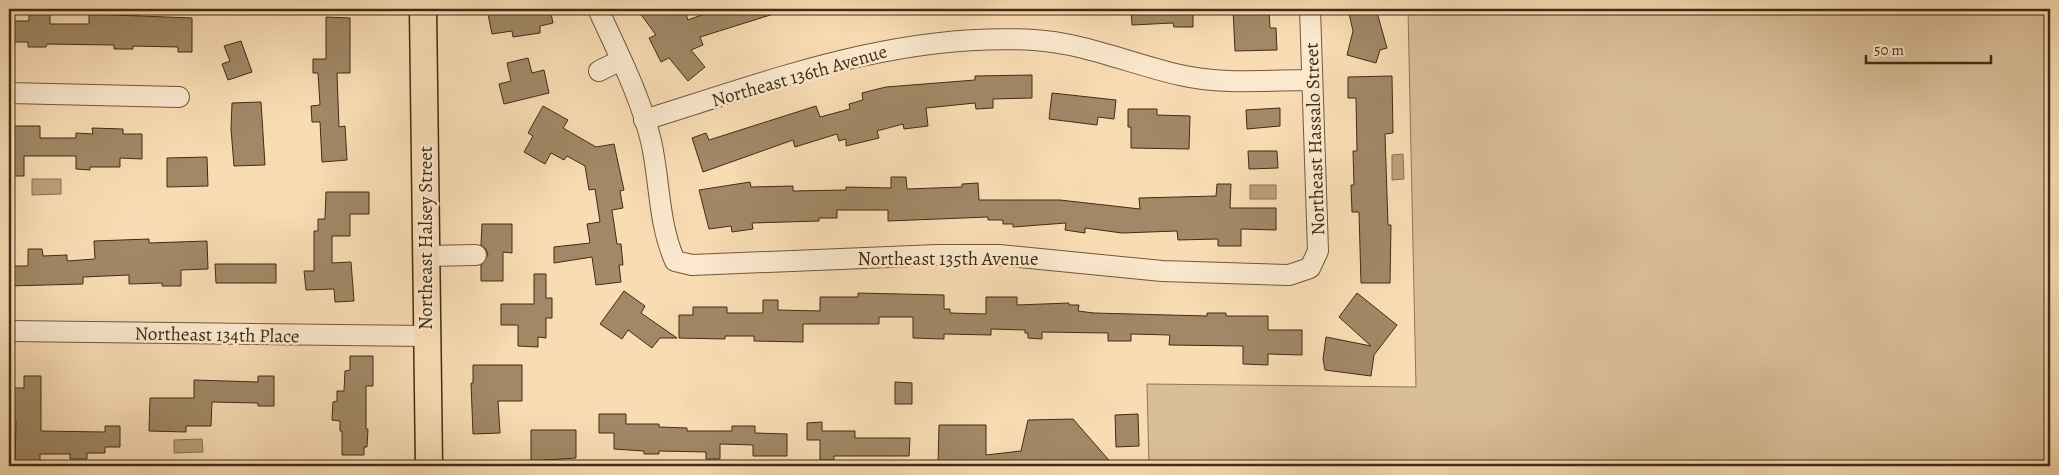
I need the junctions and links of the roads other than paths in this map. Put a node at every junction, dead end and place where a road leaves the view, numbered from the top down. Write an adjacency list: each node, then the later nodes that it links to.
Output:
1 (423, 9): 11 (main road, Northeast Halsey Street)
2 (598, 9): 4 (street)
3 (1310, 9): 6 (street, Northeast Hassalo Street)
4 (621, 60): 5 (street); 9 (street)
5 (599, 71)
6 (1312, 80): 9 (street, Northeast 136th Avenue); 12 (street, Northeast Hassalo Street)
7 (9, 93): 8 (street)
8 (179, 97)
9 (644, 120): 12 (street, Northeast 135th Avenue)
10 (476, 255): 11 (street)
11 (426, 256): 14 (main road, Northeast Halsey Street)
12 (1310, 268)
13 (9, 331): 14 (street, Northeast 134th Place)
14 (426, 336): 15 (main road, Northeast Halsey Street)
15 (429, 466)

